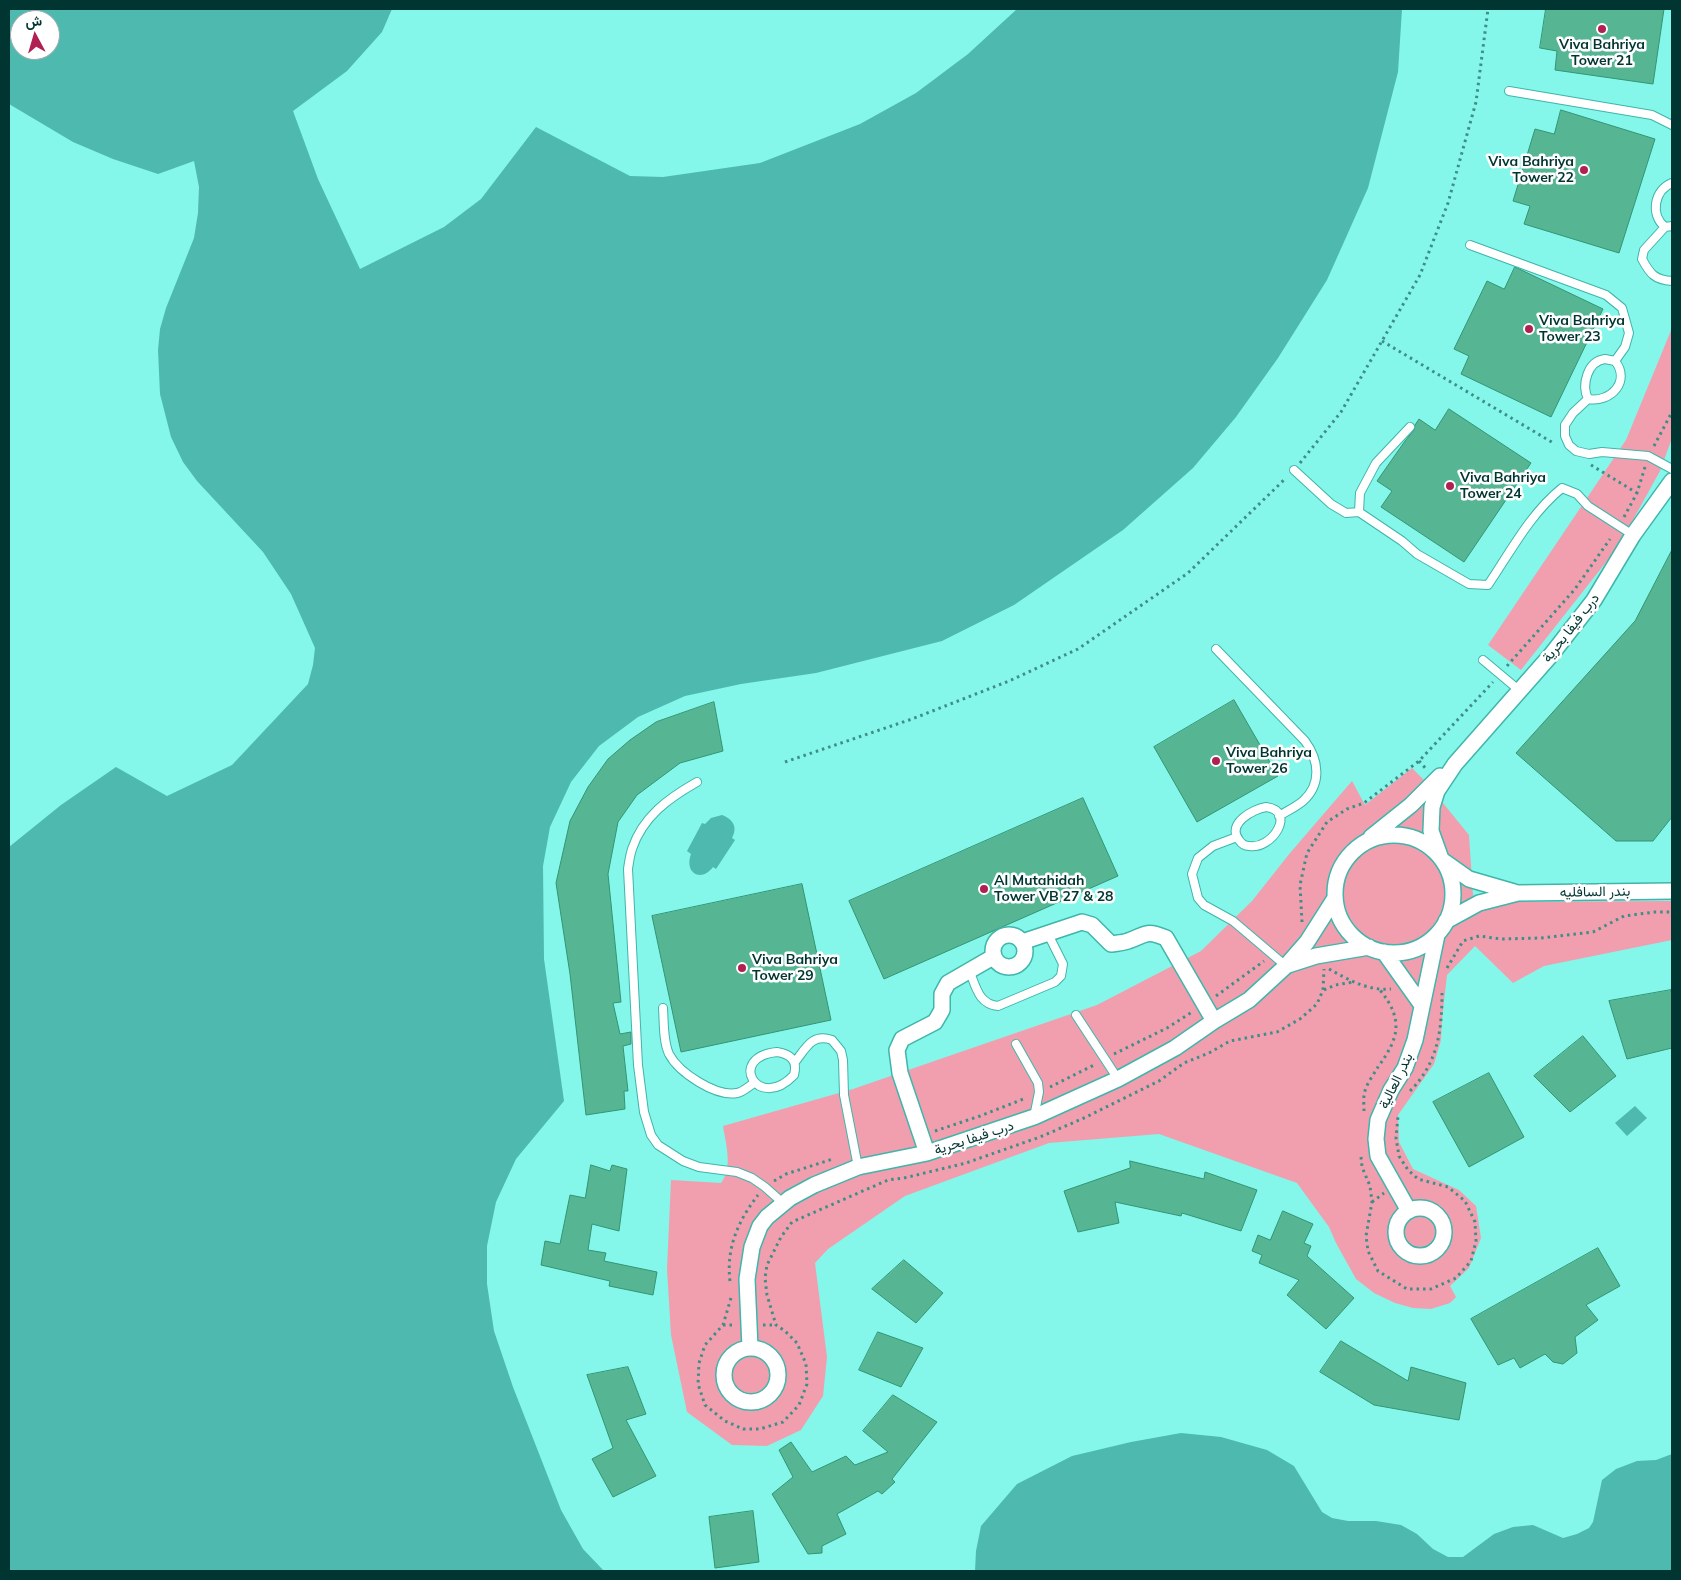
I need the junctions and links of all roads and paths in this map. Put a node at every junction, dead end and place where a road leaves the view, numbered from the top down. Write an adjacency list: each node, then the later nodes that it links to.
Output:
1 (1488, 9): 8 (path)
2 (1508, 91): 3 (lane)
3 (1672, 125)
4 (1672, 183): 5 (lane)
5 (1669, 226): 7 (lane)
6 (1470, 245): 9 (lane)
7 (1672, 281)
8 (1382, 341): 13 (path); 17 (path)
9 (1615, 361): 10 (lane); 10 (lane)
10 (1588, 399): 14 (lane)
11 (1672, 412): 14 (path)
12 (1410, 426): 20 (lane)
13 (1560, 447)
14 (1648, 456): 16 (lane); 19 (path)
15 (1586, 462): 19 (path)
16 (1672, 469)
17 (1294, 470): 20 (lane); 27 (path)
18 (1672, 481): 22 (street, درب فيفا بحرية)
19 (1637, 492): 21 (path)
20 (1359, 512): 21 (lane)
21 (1619, 526): 22 (lane); 25 (path)
22 (1633, 535): 26 (street, درب فيفا بحرية)
23 (1216, 649): 30 (lane)
24 (1483, 660): 25 (lane)
25 (1500, 674): 26 (lane); 42 (path)
26 (1520, 691): 28 (street, درب فيفا بحرية)
27 (785, 762)
28 (1455, 764): 32 (street, درب فيفا بحرية); 33 (street, درب فيفا بحرية)
29 (697, 782): 75 (lane)
30 (1279, 816): 31 (lane); 31 (lane)
31 (1237, 837): 45 (lane)
32 (1365, 842): 33 (street); 36 (street)
33 (1442, 860): 35 (street, بندر السافليه); 38 (street)
34 (1672, 891): 35 (street, بندر السافليه)
35 (1518, 893): 38 (street, بندر السافليه)
36 (1335, 898): 42 (street, درب فيفا بحرية); 43 (street)
37 (1672, 912): 51 (path)
38 (1446, 921): 40 (street)
39 (1048, 934): 41 (street); 49 (lane); 56 (street)
40 (1437, 935): 44 (street); 51 (street, بندر العالية)
41 (1022, 942): 47 (street); 47 (street)
42 (1307, 942): 48 (street, درب فيفا بحرية)
43 (1369, 947): 44 (street); 46 (street, درب فيفا بحرية)
44 (1384, 952): 52 (street)
45 (1273, 954): 48 (lane); 56 (path)
46 (1316, 956): 48 (street, درب فيفا بحرية); 50 (path)
47 (993, 957): 49 (street)
48 (1286, 966): 60 (street, درب فيفا بحرية)
49 (970, 970): 71 (street)
50 (1354, 982): 54 (path); 55 (path)
51 (1426, 982): 57 (street, بندر العالية)
52 (1409, 986): 55 (path); 57 (street)
53 (1442, 987): 67 (path)
54 (1323, 990)
55 (1379, 990): 70 (path)
56 (1204, 1004): 60 (street); 62 (path)
57 (1421, 1004): 77 (street, بندر العالية)
58 (662, 1008): 65 (lane)
59 (1076, 1015): 62 (lane)
60 (1214, 1021): 64 (street, درب فيفا بحرية)
61 (1016, 1044): 66 (lane)
62 (1105, 1059): 64 (lane); 66 (path)
63 (795, 1062): 65 (lane); 65 (lane); 74 (lane)
64 (1118, 1079): 69 (street, درب فيفا بحرية)
65 (754, 1083)
66 (1039, 1092): 69 (lane); 71 (path)
67 (1408, 1093)
68 (1398, 1115): 72 (path)
69 (1034, 1117): 73 (street, درب فيفا بحرية)
70 (1364, 1117)
71 (921, 1136): 73 (street)
72 (1361, 1149)
73 (927, 1153): 74 (street, درب فيفا بحرية)
74 (857, 1160): 75 (path); 76 (street, درب فيفا بحرية)
75 (765, 1187): 76 (lane); 78 (path)
76 (783, 1203): 81 (street, درب فيفا بحرية)
77 (1409, 1211)
78 (730, 1282)
79 (731, 1290): 80 (path)
80 (776, 1325)
81 (750, 1348)

